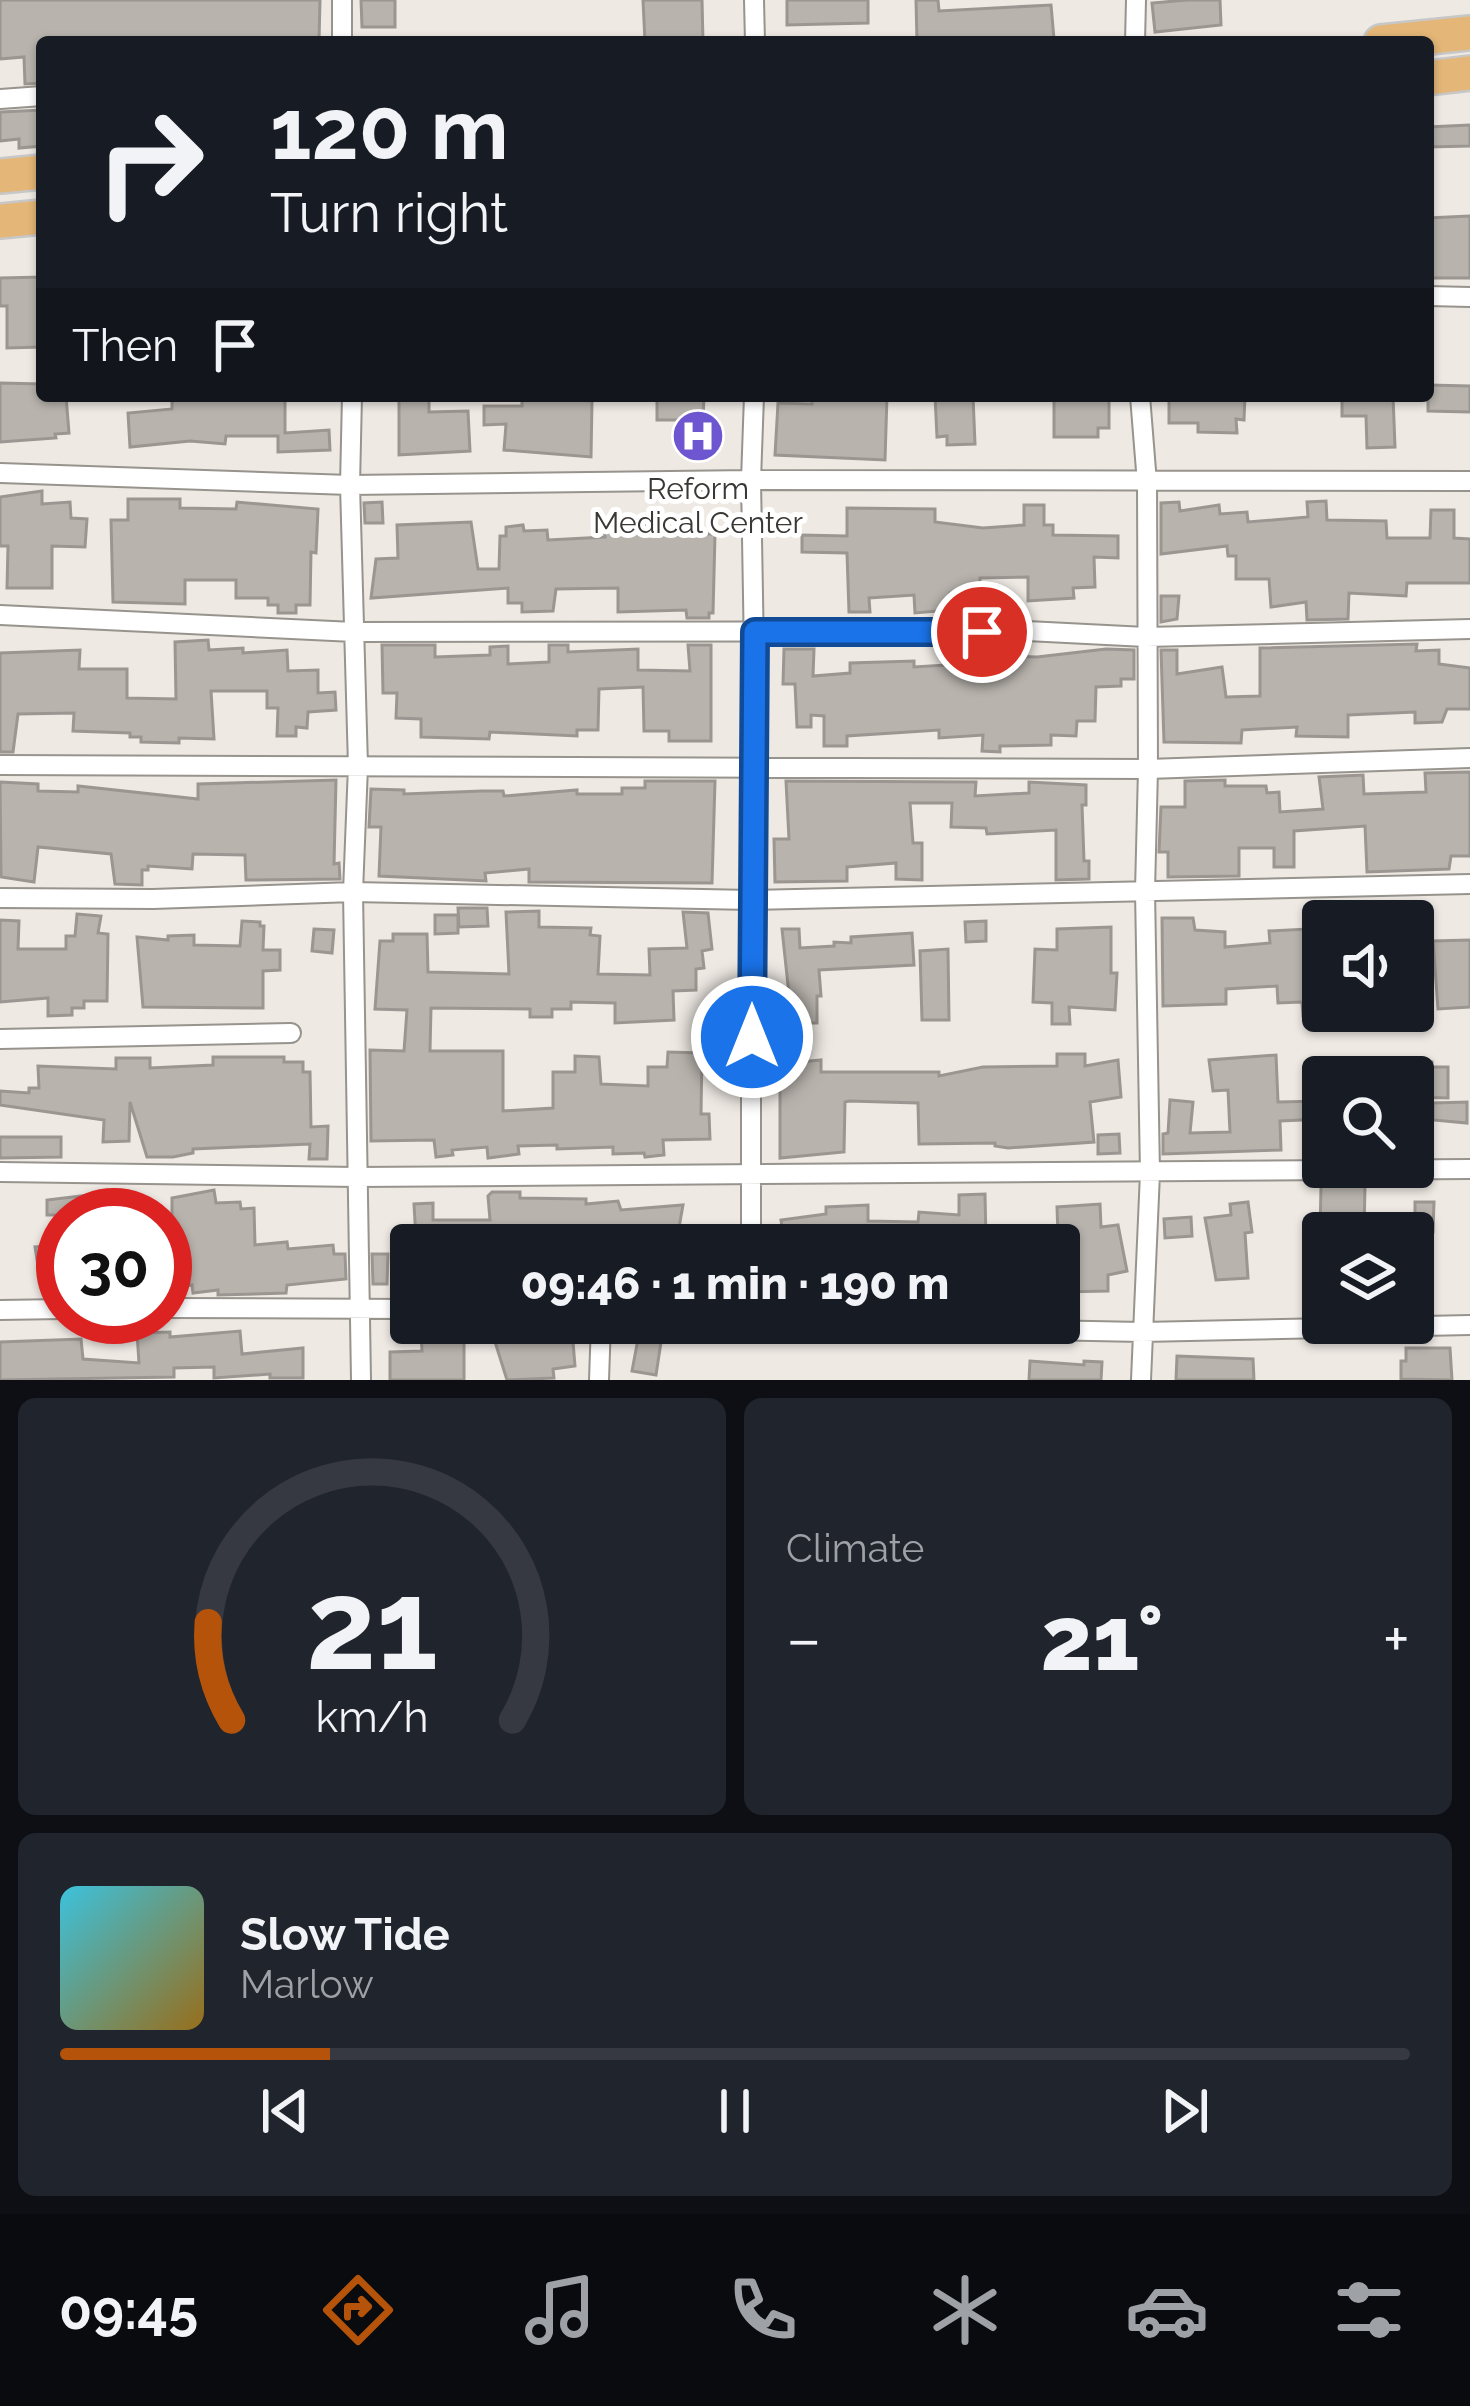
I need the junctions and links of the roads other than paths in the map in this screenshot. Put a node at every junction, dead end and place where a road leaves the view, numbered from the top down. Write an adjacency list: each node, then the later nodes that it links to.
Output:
1 (342, 0): 5 (street)
2 (754, 0): 6 (street)
3 (1136, 0): 7 (street)
4 (1470, 33): 8 (highway)
5 (342, 36)
6 (755, 36)
7 (1135, 36)
8 (1434, 37)
9 (1470, 73): 10 (highway)
10 (1434, 77)
11 (36, 96): 12 (street)
12 (0, 99)
13 (36, 173): 14 (highway)
14 (0, 176)
15 (36, 217): 16 (highway)
16 (0, 220)
17 (1434, 296): 18 (street)
18 (1470, 297)
19 (352, 402): 26 (street)
20 (754, 402): 23 (street)
21 (1140, 402): 25 (street)
22 (0, 473): 26 (street)
23 (751, 480): 25 (street); 26 (street); 30 (street)
24 (1470, 481): 25 (street)
25 (1147, 483): 31 (street)
26 (350, 485): 29 (street)
27 (0, 614): 29 (street)
28 (1470, 629): 31 (street)
29 (354, 632): 30 (street); 34 (street)
30 (755, 632): 31 (street); 35 (street)
31 (1146, 637): 36 (street)
32 (1470, 758): 36 (street)
33 (0, 765): 34 (street)
34 (358, 766): 35 (street); 39 (street)
35 (756, 769): 36 (street); 41 (street)
36 (1148, 769): 38 (street)
37 (1470, 884): 38 (street)
38 (1144, 891): 41 (street); 46 (street)
39 (353, 892): 40 (street); 41 (street); 48 (street)
40 (0, 898)
41 (752, 900): 47 (street)
42 (291, 1033): 43 (street)
43 (0, 1039)
44 (1470, 1169): 46 (street)
45 (0, 1172): 48 (street)
46 (1150, 1174): 47 (street); 57 (street)
47 (752, 1175): 48 (street); 49 (street)
48 (356, 1177): 50 (street)
49 (752, 1224)
50 (360, 1306): 51 (street); 52 (street); 59 (street)
51 (192, 1308)
52 (390, 1308)
53 (36, 1309): 54 (street)
54 (0, 1310)
55 (1470, 1325): 57 (street)
56 (1080, 1331): 57 (street)
57 (1142, 1332): 61 (street)
58 (600, 1344): 60 (street)
59 (361, 1380)
60 (599, 1380)
61 (1141, 1380)

